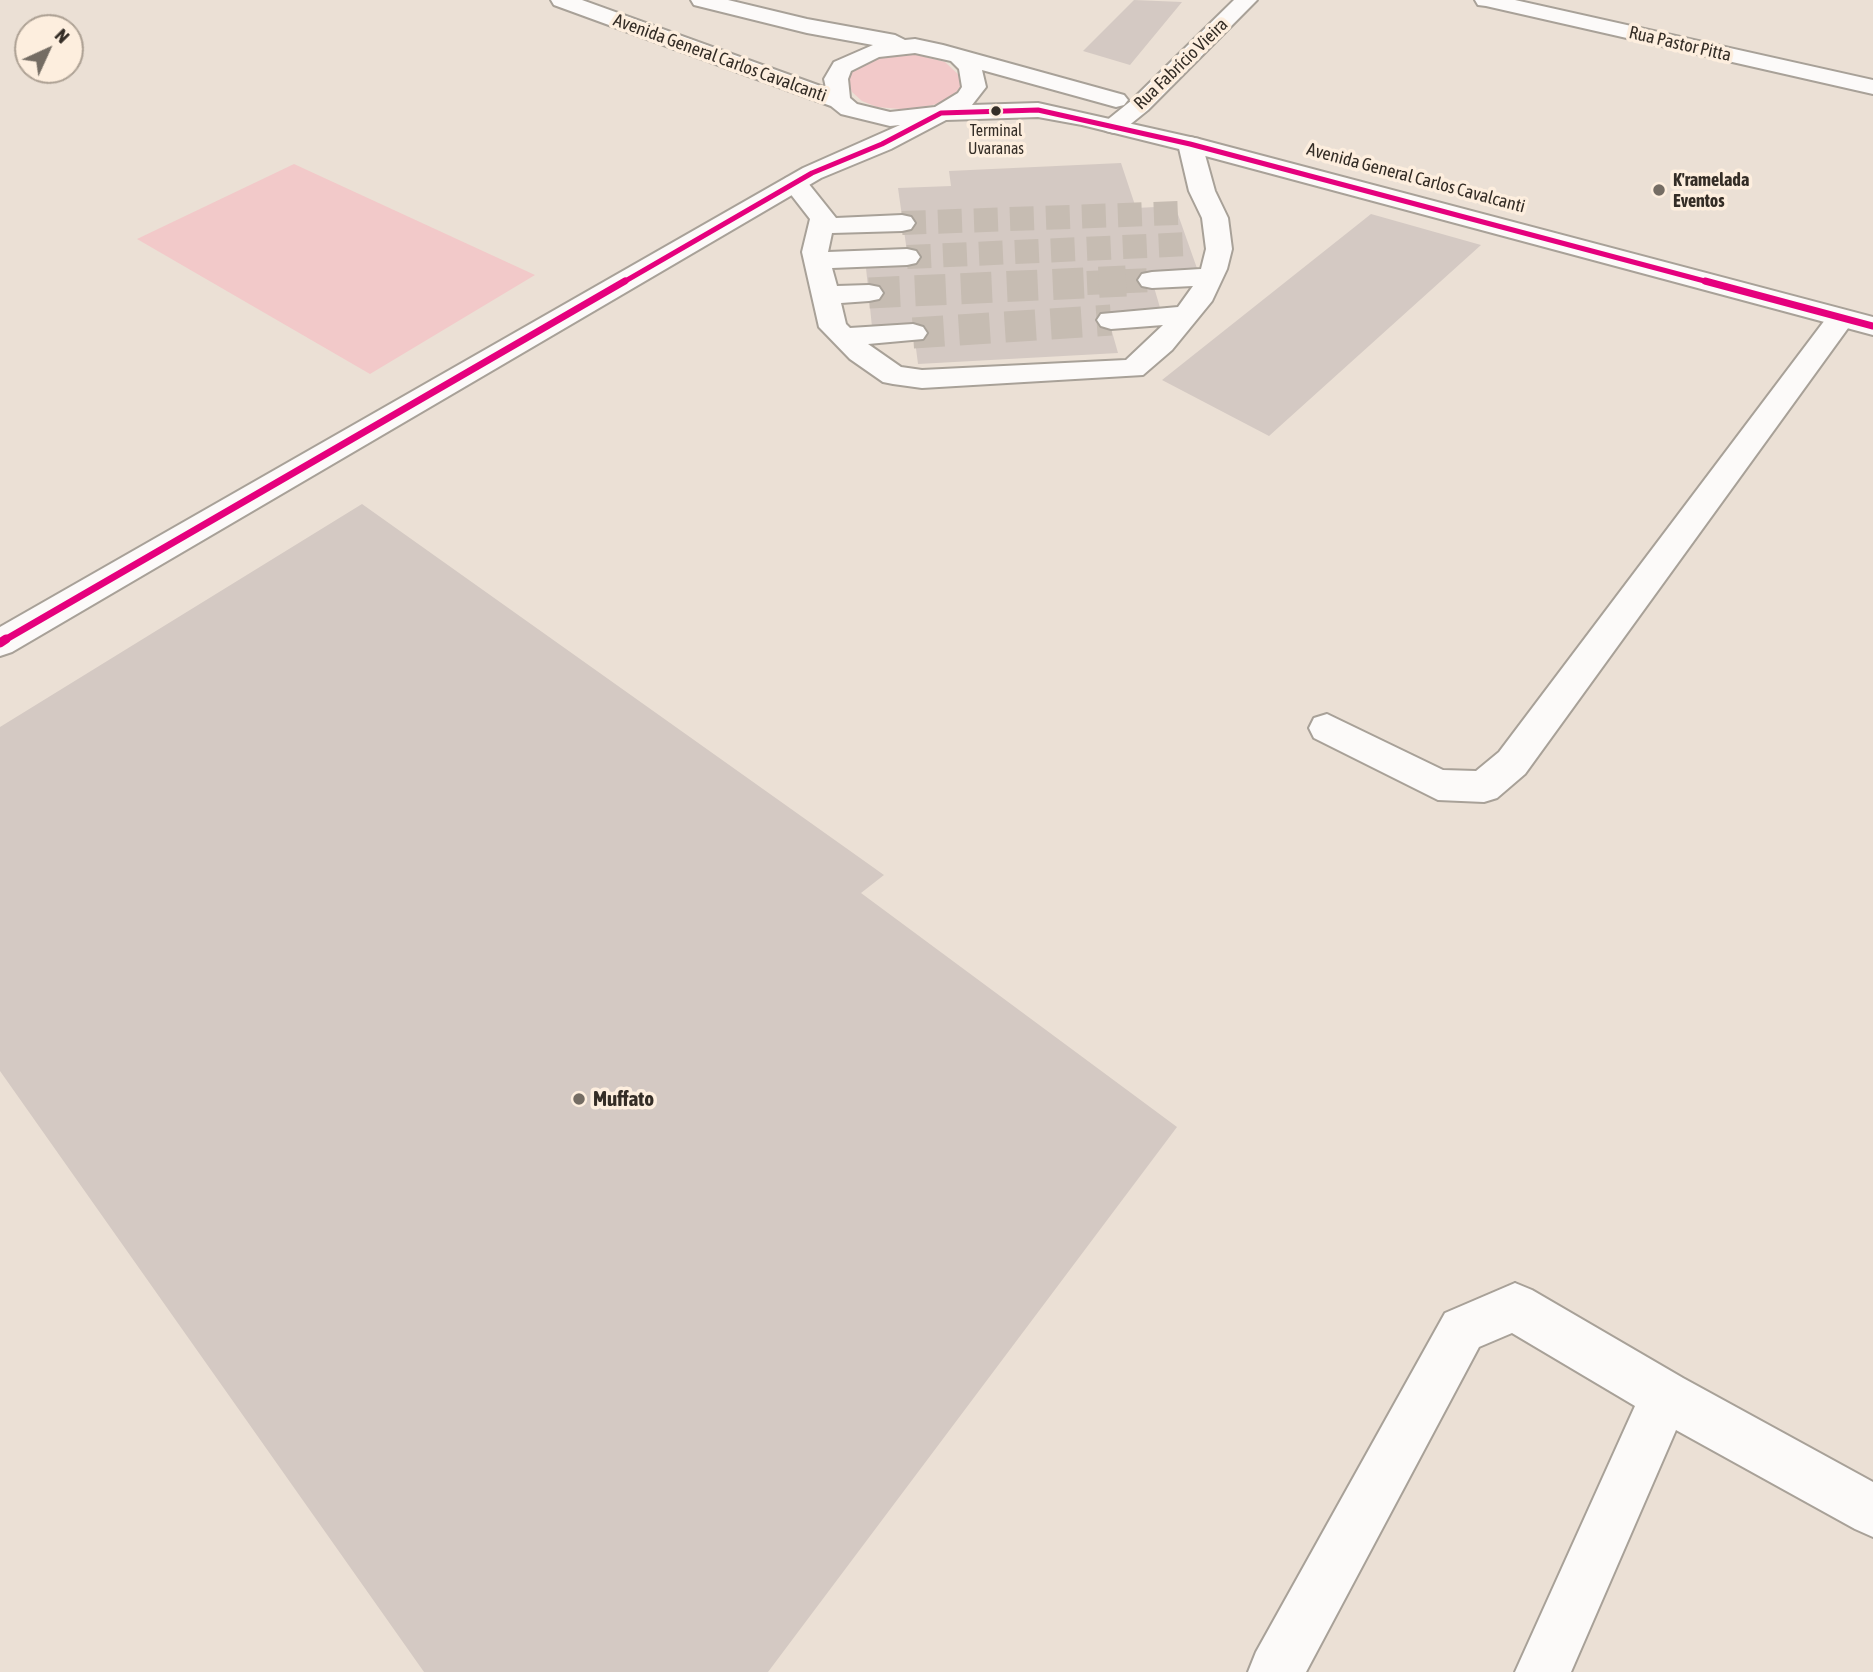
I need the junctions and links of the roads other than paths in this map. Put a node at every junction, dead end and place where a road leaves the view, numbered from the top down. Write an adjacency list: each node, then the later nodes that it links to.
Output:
1 (562, 0): 8 (main road, Avenida General Carlos Cavalcanti)
2 (702, 0): 5 (main road, Avenida General Carlos Cavalcanti)
3 (1247, 0): 9 (main road, Rua Fabrício Vieira)
4 (1486, 0): 7 (main road, Rua Pastor Pitta)
5 (915, 46): 6 (main road, Avenida General Carlos Cavalcanti); 8 (main road, Avenida General Carlos Cavalcanti)
6 (959, 57): 9 (main road, Avenida General Carlos Cavalcanti); 11 (main road, Avenida General Carlos Cavalcanti)
7 (1873, 87)
8 (844, 105): 11 (main road, Avenida General Carlos Cavalcanti); 14 (main road)
9 (1140, 105): 10 (main road, Avenida General Carlos Cavalcanti); 12 (main road, Rua Fabrício Vieira)
10 (1167, 112)
11 (941, 113): 12 (main road, Avenida General Carlos Cavalcanti); 14 (main road)
12 (1114, 126): 13 (main road, Avenida General Carlos Cavalcanti)
13 (1190, 144): 17 (main road); 27 (main road, Avenida General Carlos Cavalcanti)
14 (803, 178): 16 (main road); 30 (main road)
15 (902, 223): 16 (main road)
16 (822, 226): 20 (main road)
17 (1219, 243): 18 (main road); 21 (main road)
18 (1190, 244)
19 (907, 257): 20 (main road)
20 (817, 261): 24 (main road)
21 (1210, 277): 22 (main road); 25 (main road)
22 (1152, 280)
23 (869, 293): 24 (main road)
24 (825, 295): 29 (main road)
25 (1186, 315): 26 (main road); 29 (main road)
26 (1111, 320)
27 (1857, 322): 31 (main road)
28 (913, 333): 29 (main road)
29 (844, 337)
30 (0, 643)
31 (1327, 729)
32 (1665, 1396): 33 (main road); 34 (main road); 35 (main road)
33 (1873, 1511)
34 (1276, 1672)
35 (1543, 1672)

